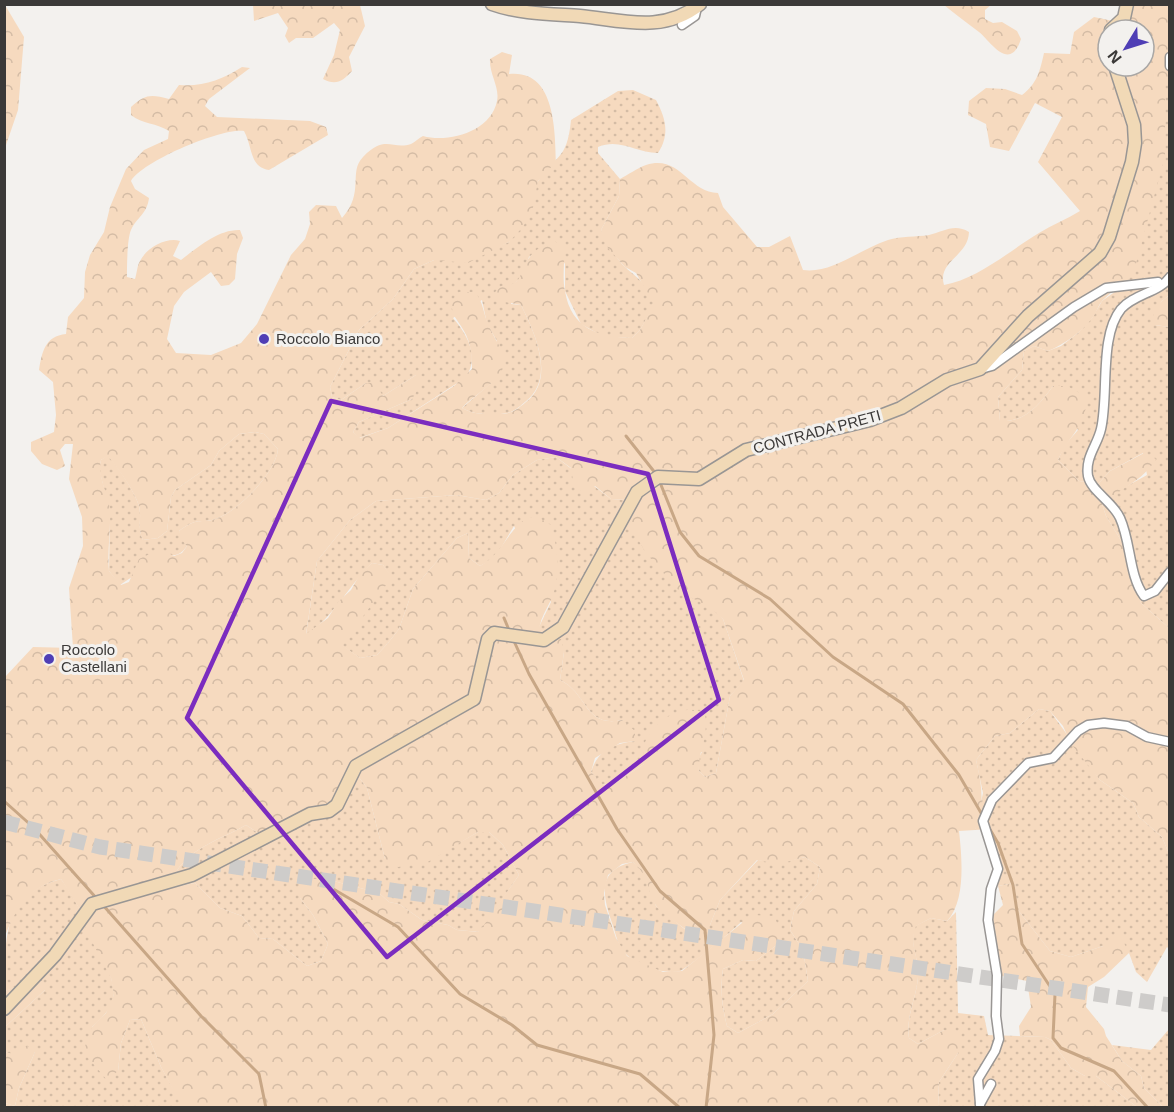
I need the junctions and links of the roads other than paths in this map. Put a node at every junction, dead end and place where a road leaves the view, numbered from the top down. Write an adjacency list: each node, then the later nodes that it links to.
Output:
1 (492, 4): 2 (street)
2 (698, 6): 3 (street)
3 (682, 25)
4 (1170, 57): 5 (street)
5 (1170, 66)
6 (1119, 78): 8 (street)
7 (1170, 276): 8 (street, CONTRADA PRETI); 9 (street)
8 (980, 369): 11 (street, CONTRADA PRETI)
9 (1170, 572)
10 (1170, 742): 13 (street)
11 (4, 1009)
12 (991, 1084): 13 (street)
13 (980, 1106)

